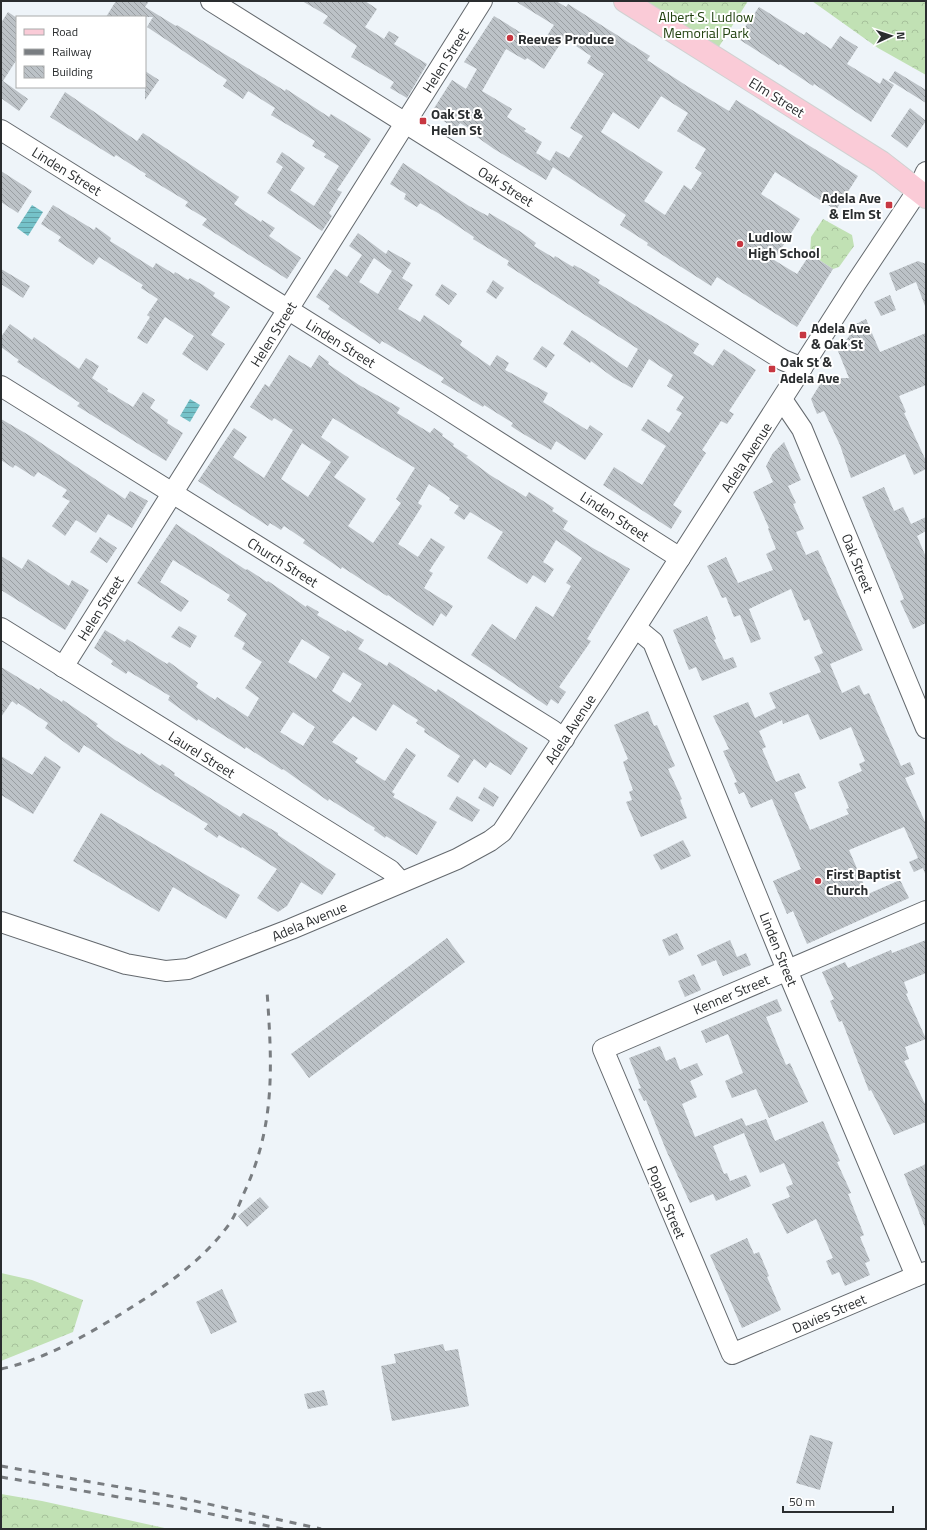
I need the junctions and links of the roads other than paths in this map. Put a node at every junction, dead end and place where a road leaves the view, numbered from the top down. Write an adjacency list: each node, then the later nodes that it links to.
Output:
1 (211, 1): 4 (street, Oak Street)
2 (482, 1): 4 (street, Helen Street)
3 (625, 1): 6 (main road, Elm Street)
4 (405, 123): 7 (street, Helen Street); 8 (street, Oak Street)
5 (1, 130): 7 (street, Linden Street)
6 (923, 187): 8 (street, Adela Avenue)
7 (288, 310): 11 (street, Helen Street); 12 (street, Linden Street)
8 (802, 368): 10 (street, Adela Avenue)
9 (1, 386): 11 (street, Church Street)
10 (783, 401): 12 (street, Adela Avenue); 16 (street, Oak Street)
11 (172, 493): 15 (street, Helen Street); 17 (street, Church Street)
12 (680, 558): 14 (street, Adela Avenue)
13 (1, 628): 15 (street, Laurel Street)
14 (636, 628): 17 (street, Adela Avenue); 21 (street, Linden Street)
15 (63, 667): 18 (street, Laurel Street)
16 (926, 728)
17 (564, 739): 18 (street, Adela Avenue)
18 (401, 882): 20 (street, Adela Avenue)
19 (926, 911): 21 (street, Kenner Street)
20 (1, 922)
21 (787, 970): 22 (street, Kenner Street); 23 (street, Linden Street)
22 (603, 1049): 24 (street, Poplar Street)
23 (921, 1274): 24 (street, Davies Street)
24 (732, 1354)

